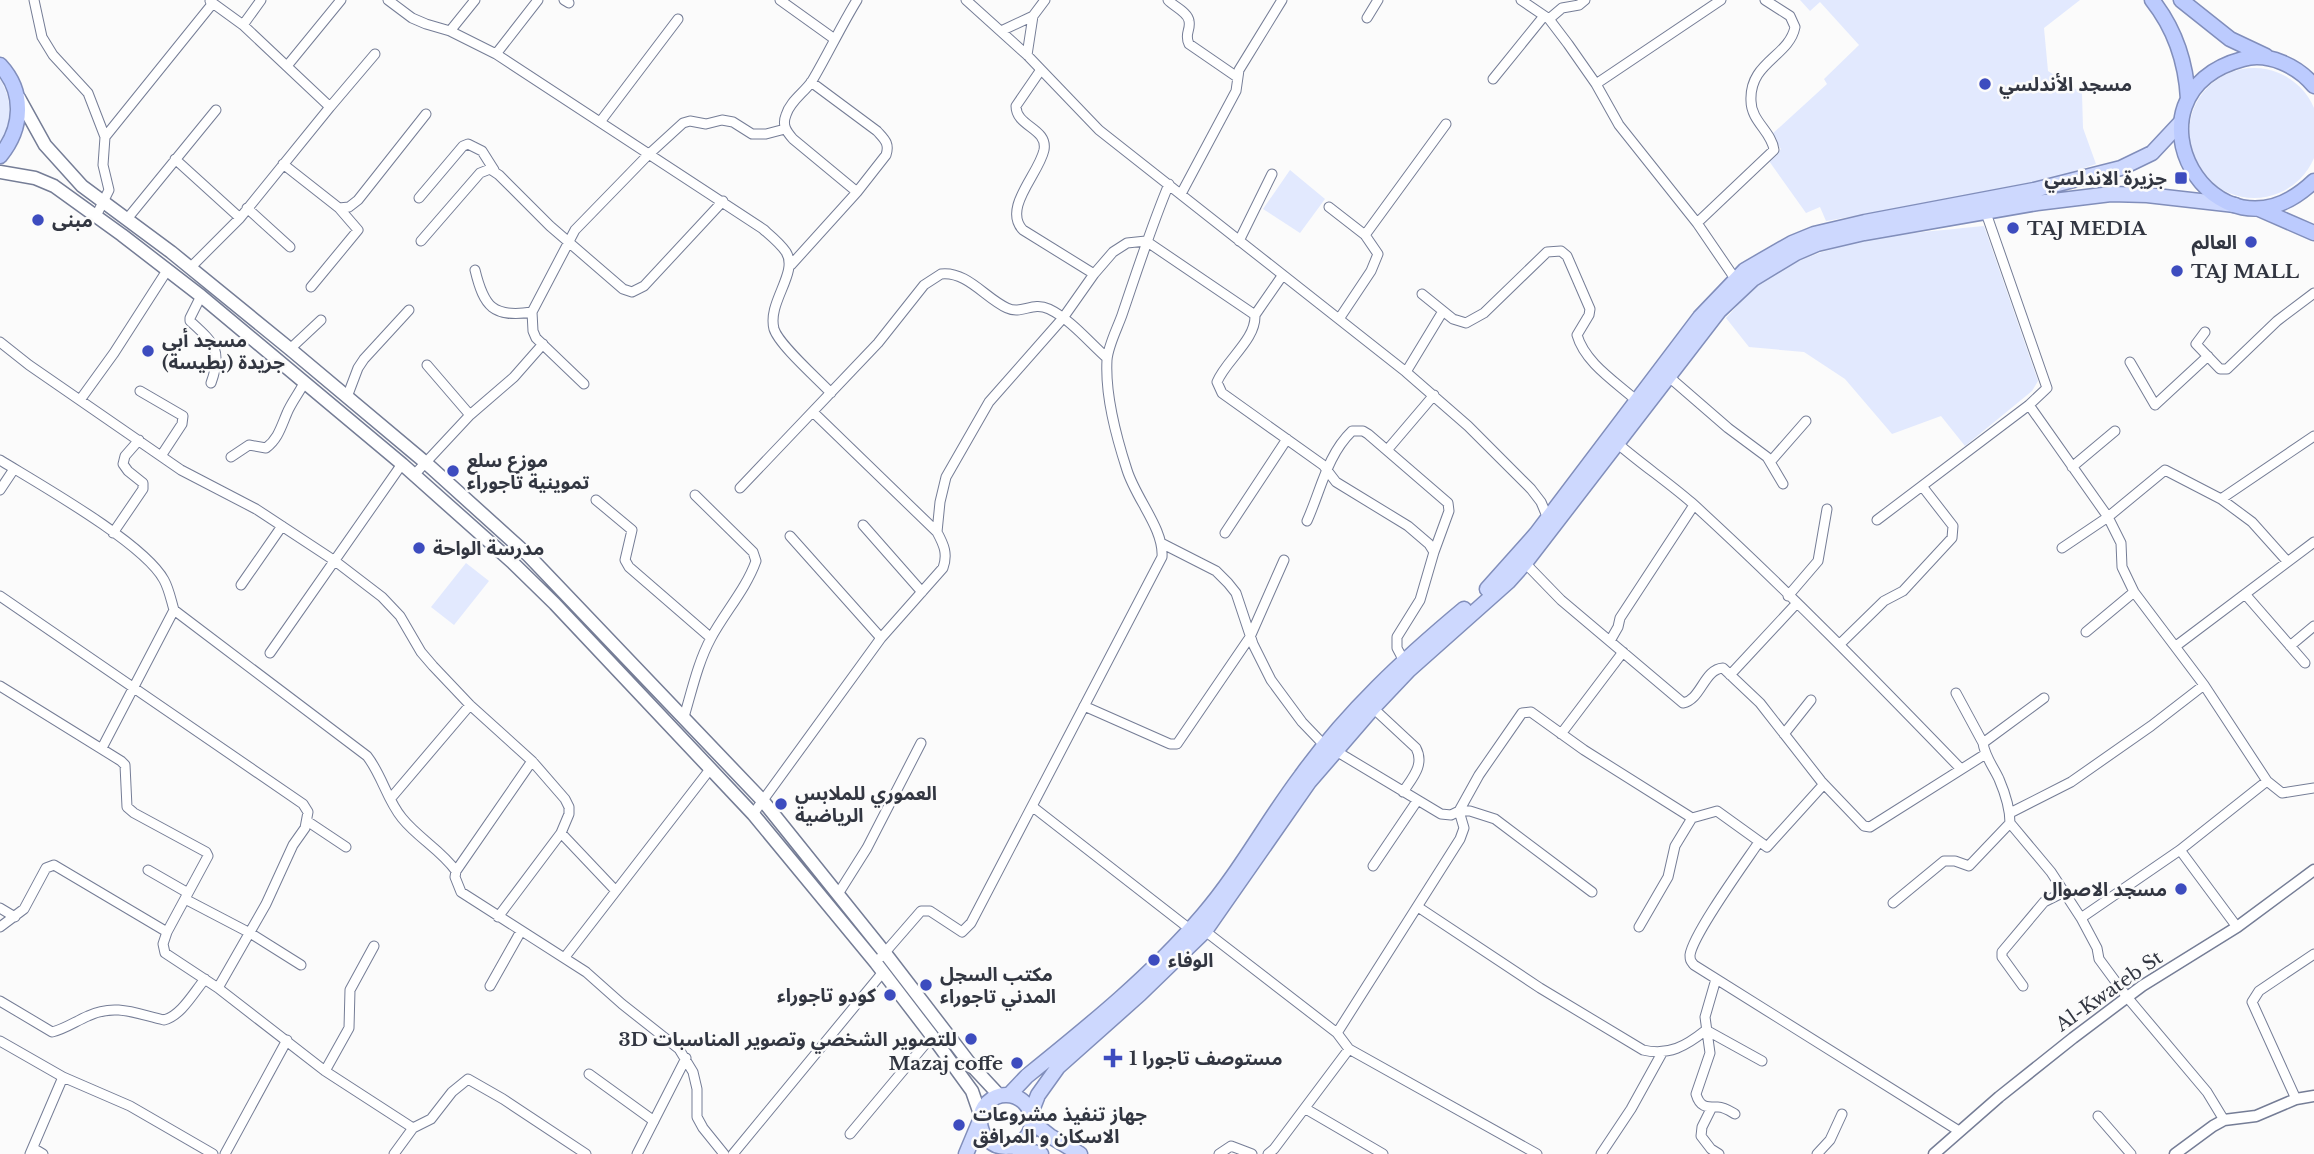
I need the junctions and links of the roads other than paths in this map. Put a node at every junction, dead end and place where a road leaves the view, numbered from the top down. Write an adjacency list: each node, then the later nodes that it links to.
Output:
1 (34, 0): 50 (street)
2 (261, 0): 25 (street)
3 (341, 0): 34 (street)
4 (388, 0): 26 (street)
5 (475, 0): 26 (street)
6 (538, 0): 30 (street)
7 (780, 0): 28 (street)
8 (857, 0): 28 (street)
9 (966, 0): 27 (street)
10 (1045, 0): 21 (street)
11 (1168, 0): 36 (street)
12 (1282, 0): 36 (street)
13 (1378, 0): 22 (street)
14 (1521, 0): 23 (street)
15 (1585, 0): 23 (street)
16 (1721, 0): 39 (street)
17 (1765, 0): 74 (street)
18 (2152, 0): 42 (highway)
19 (2181, 0): 32 (highway)
20 (211, 2): 25 (street); 50 (street)
21 (1033, 16): 27 (street); 31 (street)
22 (1367, 18)
23 (1547, 18): 37 (street); 39 (street)
24 (678, 19): 46 (street)
25 (243, 25): 34 (street)
26 (450, 31): 30 (street)
27 (1002, 31): 31 (street)
28 (833, 38): 38 (street)
29 (375, 54): 43 (street)
30 (496, 54): 46 (street)
31 (1027, 55): 35 (street)
32 (2274, 59): 40 (highway); 42 (highway)
33 (0, 65): 41 (highway)
34 (287, 66): 43 (street)
35 (1040, 71): 59 (street); 87 (street)
36 (1237, 76): 61 (street)
37 (1493, 79)
38 (811, 82): 49 (street); 60 (street)
39 (1595, 84): 74 (street)
40 (2314, 86)
41 (17, 95): 52 (highway); 64 (main road)
42 (2188, 99): 47 (highway)
43 (330, 107): 54 (street)
44 (216, 110): 53 (street)
45 (426, 114): 68 (street)
46 (600, 122): 51 (street)
47 (2181, 122): 65 (highway); 75 (main road)
48 (1446, 124): 77 (street)
49 (785, 129): 51 (street); 60 (street)
50 (104, 137): 64 (street)
51 (648, 155): 63 (street); 81 (street)
52 (0, 156)
53 (176, 159): 72 (street); 73 (street)
54 (283, 164): 67 (street); 68 (street)
55 (494, 170): 62 (street); 78 (street); 81 (street)
56 (0, 172): 71 (main road)
57 (1272, 174): 80 (street)
58 (2314, 181): 69 (highway)
59 (1169, 184): 61 (street); 79 (street)
60 (857, 191): 83 (street)
61 (1181, 194): 80 (street)
62 (419, 198)
63 (723, 201): 81 (street); 83 (street)
64 (103, 202): 71 (street); 73 (main road)
65 (2235, 205): 69 (highway); 70 (main road)
66 (1329, 207): 77 (street)
67 (247, 208): 72 (street); 82 (street)
68 (339, 208): 90 (street)
69 (2258, 208): 76 (highway)
70 (1986, 213): 75 (main road); 120 (street)
71 (96, 216): 85 (main road)
72 (240, 218): 84 (street)
73 (127, 219): 84 (main road)
74 (1698, 223): 89 (street)
75 (1865, 228): 89 (main road)
76 (2314, 233)
77 (1365, 235): 100 (street)
78 (421, 241)
79 (1146, 241): 87 (street); 97 (street); 106 (street)
80 (1239, 241): 88 (street)
81 (569, 243): 96 (street)
82 (290, 247)
83 (791, 265): 115 (street)
84 (190, 268): 104 (main road)
85 (168, 269): 93 (main road); 118 (street)
86 (475, 270): 96 (street)
87 (1094, 274): 98 (street)
88 (1282, 276): 97 (street); 100 (street)
89 (1738, 283): 110 (main road); 119 (main road)
90 (311, 287)
91 (1422, 293): 95 (street)
92 (2314, 293): 105 (street)
93 (201, 296): 111 (street); 112 (main road)
94 (408, 310): 117 (street)
95 (1443, 311): 109 (street); 119 (street)
96 (532, 312): 103 (street)
97 (1255, 315): 126 (street)
98 (1063, 318): 106 (street); 115 (street); 155 (street)
99 (321, 320): 104 (street)
100 (1339, 320): 109 (street)
101 (2205, 332): 105 (street)
102 (0, 342): 118 (street)
103 (543, 344): 113 (street); 122 (street)
104 (290, 349): 117 (main road)
105 (2208, 356): 107 (street)
106 (1107, 358): 160 (street)
107 (2130, 362)
108 (427, 365): 122 (street)
109 (1406, 372): 116 (street)
110 (1668, 376): 128 (main road); 133 (street)
111 (211, 383)
112 (304, 383): 131 (street); 135 (main road)
113 (584, 383)
114 (140, 391): 130 (street)
115 (831, 393): 121 (street)
116 (1434, 395): 129 (street); 152 (street)
117 (348, 397): 134 (main road)
118 (80, 400): 127 (street)
119 (1637, 401): 152 (main road)
120 (2029, 405): 136 (street); 141 (street)
121 (813, 412): 142 (street); 155 (street)
122 (470, 415): 134 (street)
123 (1806, 421): 133 (street)
124 (2115, 431): 136 (street)
125 (2314, 436): 145 (street)
126 (1287, 439): 138 (street); 157 (street)
127 (139, 440): 130 (street); 156 (street)
128 (1617, 443): 147 (street); 152 (main road)
129 (1388, 449): 138 (street); 162 (street)
130 (161, 456): 154 (street)
131 (231, 457)
132 (0, 460): 137 (street)
133 (1771, 461): 140 (street)
134 (426, 463): 139 (street); 198 (main road)
135 (402, 464): 139 (main road); 164 (street)
136 (2072, 467): 149 (street)
137 (14, 469): 143 (street); 156 (street)
138 (1326, 469): 151 (street); 162 (street)
139 (414, 475): 207 (main road)
140 (1783, 484)
141 (1922, 486): 150 (street); 181 (street)
142 (740, 488)
143 (0, 490)
144 (695, 495): 178 (street)
145 (2221, 499): 149 (street); 165 (street)
146 (596, 500): 178 (street)
147 (1694, 505): 172 (street); 180 (street)
148 (1827, 509): 172 (street)
149 (2108, 517): 161 (street); 169 (street)
150 (1877, 520)
151 (1307, 521)
152 (1550, 523): 166 (main road); 187 (main road)
153 (863, 525): 168 (street)
154 (282, 526): 164 (street); 167 (street)
155 (937, 532): 168 (street)
156 (113, 533): 174 (street)
157 (1225, 533)
158 (790, 536): 179 (street)
159 (2314, 542): 165 (street)
160 (1163, 544): 177 (street); 196 (street)
161 (2062, 548)
162 (1434, 552): 187 (street)
163 (1283, 559): 177 (street)
164 (335, 561): 185 (street); 195 (street)
165 (2287, 561): 170 (street)
166 (1525, 563): 180 (street); 187 (main road)
167 (241, 585)
168 (922, 592): 179 (street)
169 (2134, 592): 176 (street); 182 (street)
170 (2245, 594): 182 (street); 183 (street)
171 (0, 596): 191 (street)
172 (1788, 596): 173 (street)
173 (1796, 604): 181 (street); 188 (street)
174 (174, 610): 191 (street); 213 (street)
175 (2314, 626): 183 (street)
176 (2086, 632)
177 (1250, 637): 196 (street); 204 (street)
178 (711, 638): 198 (street)
179 (881, 638): 214 (street)
180 (1610, 641): 184 (street)
181 (1840, 644): 208 (street)
182 (2176, 646): 189 (street)
183 (2290, 646): 186 (street)
184 (1623, 652): 188 (street); 199 (street)
185 (270, 653)
186 (2305, 663)
187 (1406, 666): 197 (main road); 204 (main road)
188 (1730, 675): 200 (street)
189 (2204, 685): 209 (street); 220 (street)
190 (0, 686): 203 (street)
191 (135, 688): 203 (street); 221 (street)
192 (1956, 693): 202 (street)
193 (2044, 698): 202 (street)
194 (1811, 700): 200 (street)
195 (470, 705): 206 (street); 213 (street)
196 (1084, 706): 216 (street)
197 (1373, 708): 204 (main road); 212 (street)
198 (684, 717): 214 (main road)
199 (1562, 734): 217 (street); 219 (street)
200 (1784, 734): 210 (street)
201 (921, 743): 233 (street)
202 (1983, 743): 205 (street)
203 (102, 748): 234 (street)
204 (1330, 749): 212 (street); 244 (main road)
205 (1984, 755): 208 (street); 220 (street)
206 (532, 761): 222 (street); 229 (street)
207 (710, 768): 218 (main road); 230 (street)
208 (1960, 768): 210 (street)
209 (2267, 781): 211 (street); 225 (street)
210 (1824, 784): 223 (street)
211 (2314, 788)
212 (1403, 792): 215 (street)
213 (391, 798): 229 (street)
214 (763, 801): 218 (street); 233 (main road)
215 (1417, 801): 217 (street); 226 (street)
216 (1033, 807): 244 (street); 249 (street)
217 (1459, 811): 231 (street); 236 (street)
218 (753, 814): 253 (main road)
219 (1692, 818): 223 (street); 242 (street)
220 (2010, 818): 232 (street); 235 (street)
221 (307, 821): 224 (street); 247 (street)
222 (561, 833): 230 (street); 239 (street)
223 (1759, 842): 255 (street)
224 (346, 847)
225 (2180, 850): 240 (street); 243 (street)
226 (1373, 866)
227 (148, 870): 234 (street)
228 (2314, 870): 243 (street, Al-Kwateb St)
229 (456, 871): 239 (street)
230 (615, 890): 251 (street)
231 (1592, 892)
232 (2064, 892): 240 (street); 257 (street)
233 (838, 894): 249 (main road)
234 (187, 896): 246 (street); 247 (street)
235 (1893, 903)
236 (1418, 907): 263 (street); 268 (street)
237 (0, 908): 238 (street)
238 (15, 917): 241 (street); 246 (street)
239 (498, 918): 245 (street)
240 (2081, 918): 259 (street)
241 (0, 927)
242 (1639, 927)
243 (2238, 927): 259 (street, Al-Kwateb St)
244 (1198, 930): 261 (main road); 263 (street)
245 (521, 931): 251 (street); 256 (street)
246 (167, 932): 254 (street)
247 (250, 933): 252 (street); 258 (street)
248 (374, 946): 271 (street)
249 (885, 953): 253 (street); 274 (main road)
250 (2314, 954): 276 (street)
251 (565, 957): 269 (street)
252 (301, 965)
253 (879, 968): 264 (main road); 299 (street)
254 (205, 979): 258 (street); 260 (street)
255 (1716, 979): 262 (street); 287 (street)
256 (490, 986)
257 (2024, 986)
258 (218, 988): 265 (street)
259 (2127, 997): 285 (street); 287 (street, Al-Kwateb St)
260 (0, 1001)
261 (1097, 1025): 274 (main road); 282 (main road)
262 (1706, 1030): 268 (street); 270 (street); 278 (street)
263 (1337, 1033): 267 (street)
264 (932, 1036): 283 (main road); 288 (street)
265 (287, 1040): 271 (street); 294 (street)
266 (0, 1041): 273 (street)
267 (1349, 1049): 277 (street); 307 (street)
268 (1661, 1053): 308 (street)
269 (686, 1058): 284 (street); 298 (street)
270 (1762, 1061)
271 (326, 1071): 286 (street)
272 (589, 1074): 284 (street)
273 (63, 1077): 290 (street); 293 (street)
274 (1004, 1095): 282 (main road); 283 (main road)
275 (2314, 1096): 276 (street)
276 (2296, 1099): 285 (street)
277 (1306, 1109): 305 (street); 306 (street)
278 (1711, 1109): 279 (street); 291 (street)
279 (1735, 1114)
280 (1842, 1115): 309 (street)
281 (2098, 1116): 311 (street)
282 (1032, 1117): 289 (main road); 302 (main road)
283 (979, 1119): 289 (main road); 300 (main road)
284 (654, 1121): 297 (street)
285 (2224, 1121): 312 (street)
286 (412, 1128): 295 (street); 296 (street)
287 (1959, 1131): 310 (street, Al-Kwateb St)
288 (850, 1134)
289 (1006, 1149): 301 (main road)
290 (32, 1151): 292 (street)
291 (1713, 1152)
292 (43, 1154)
293 (214, 1154)
294 (225, 1154)
295 (394, 1154)
296 (586, 1154)
297 (637, 1154)
298 (724, 1154)
299 (733, 1154)
300 (966, 1154)
301 (1041, 1154)
302 (1080, 1154)
303 (1219, 1154): 304 (street)
304 (1252, 1154)
305 (1268, 1154)
306 (1383, 1154)
307 (1537, 1154)
308 (1601, 1154)
309 (1817, 1154)
310 (1934, 1154)
311 (2131, 1154)
312 (2175, 1154)

